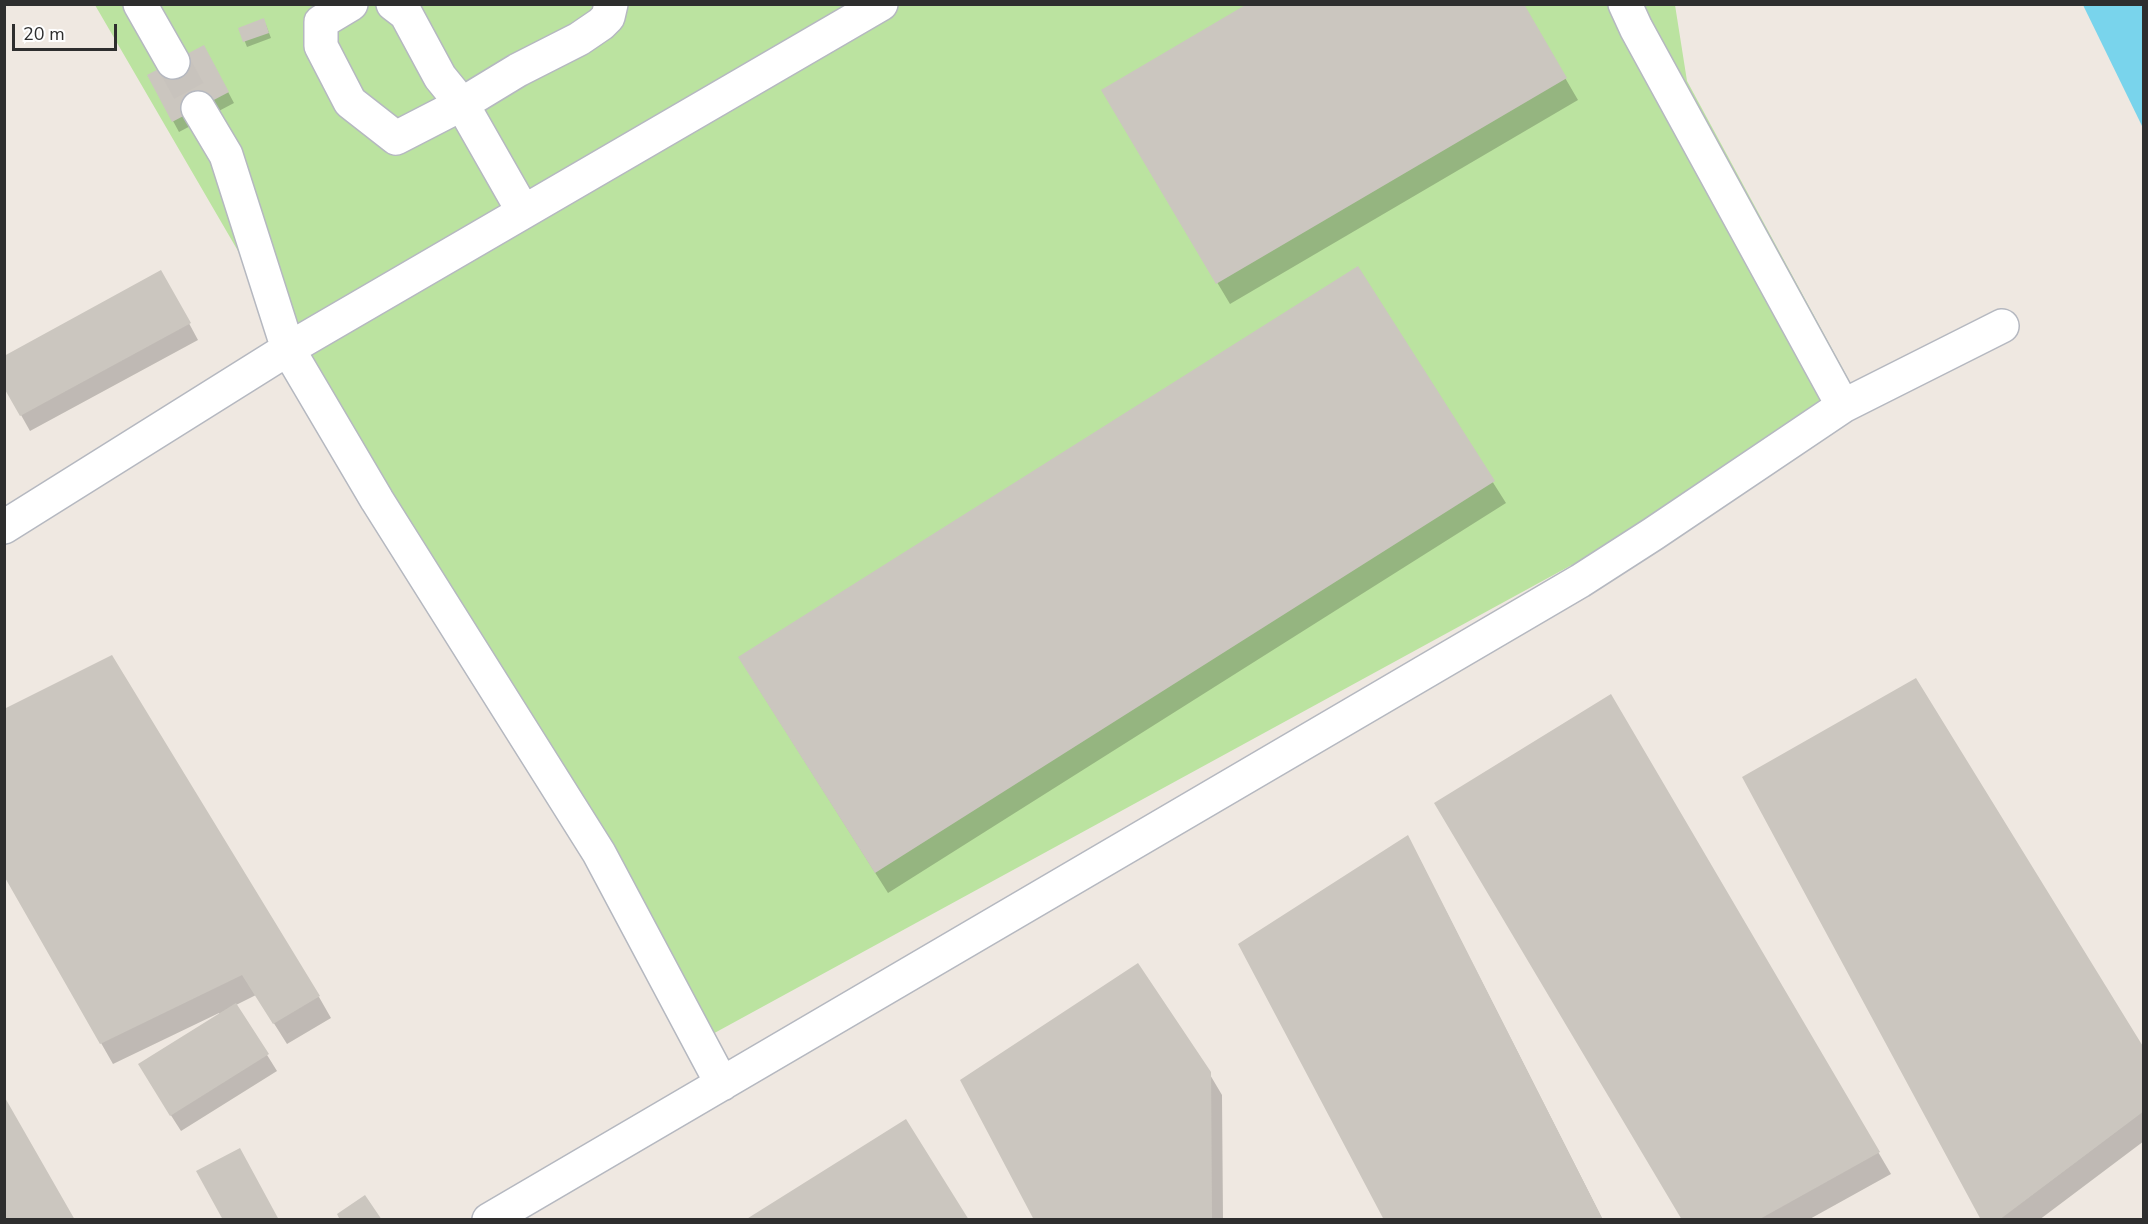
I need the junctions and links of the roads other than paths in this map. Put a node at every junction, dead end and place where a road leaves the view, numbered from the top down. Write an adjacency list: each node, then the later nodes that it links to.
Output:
1 (140, 4): 7 (street)
2 (351, 4): 8 (street)
3 (393, 4): 8 (street)
4 (610, 4): 8 (street)
5 (881, 4): 10 (street)
6 (1625, 4): 13 (street)
7 (173, 62)
8 (462, 104): 10 (street)
9 (198, 108): 12 (street)
10 (523, 211): 12 (street)
11 (2002, 326): 13 (street)
12 (288, 348): 14 (street); 15 (street)
13 (1843, 406): 15 (street)
14 (4, 527)
15 (722, 1083): 16 (street)
16 (489, 1220)

